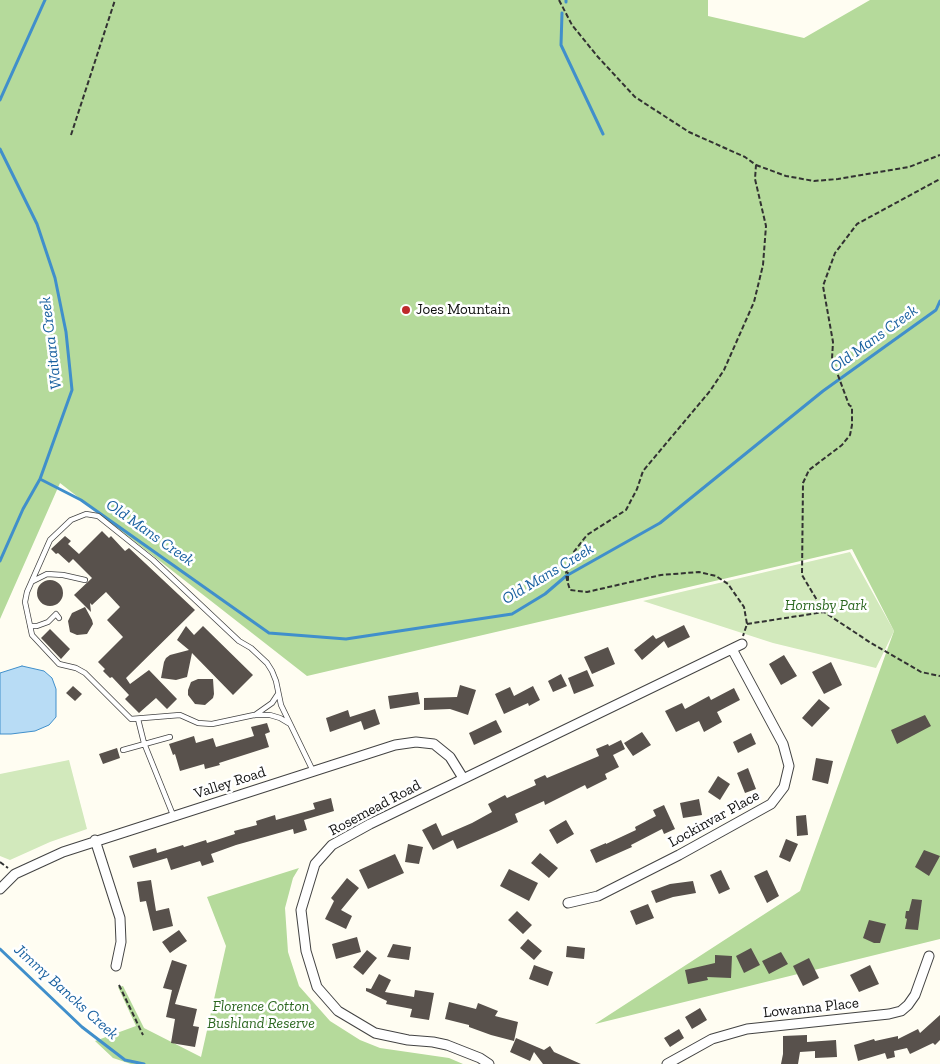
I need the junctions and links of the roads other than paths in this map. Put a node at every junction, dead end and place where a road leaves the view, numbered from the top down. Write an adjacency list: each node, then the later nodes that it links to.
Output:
1 (85, 580): 2 (lane)
2 (30, 584): 4 (lane); 7 (lane)
3 (59, 618): 4 (lane)
4 (30, 626): 9 (lane)
5 (742, 644): 6 (street, Rosemead Road)
6 (732, 649): 15 (street, Rosemead Road); 19 (street, Lockinvar Place)
7 (278, 694): 8 (lane); 10 (lane)
8 (254, 715): 9 (lane); 10 (lane)
9 (138, 719): 12 (lane)
10 (290, 724): 14 (lane)
11 (170, 737): 12 (lane)
12 (144, 743): 13 (lane); 16 (lane)
13 (123, 750)
14 (313, 771): 15 (street, Valley Road); 16 (street, Valley Road)
15 (463, 778): 22 (street, Rosemead Road)
16 (173, 815): 17 (street, Valley Road)
17 (95, 840): 18 (street, Valley Road); 21 (street)
18 (0, 889)
19 (568, 903)
20 (928, 956): 23 (street, Lowanna Place)
21 (116, 966)
22 (489, 1064)
23 (667, 1064)

